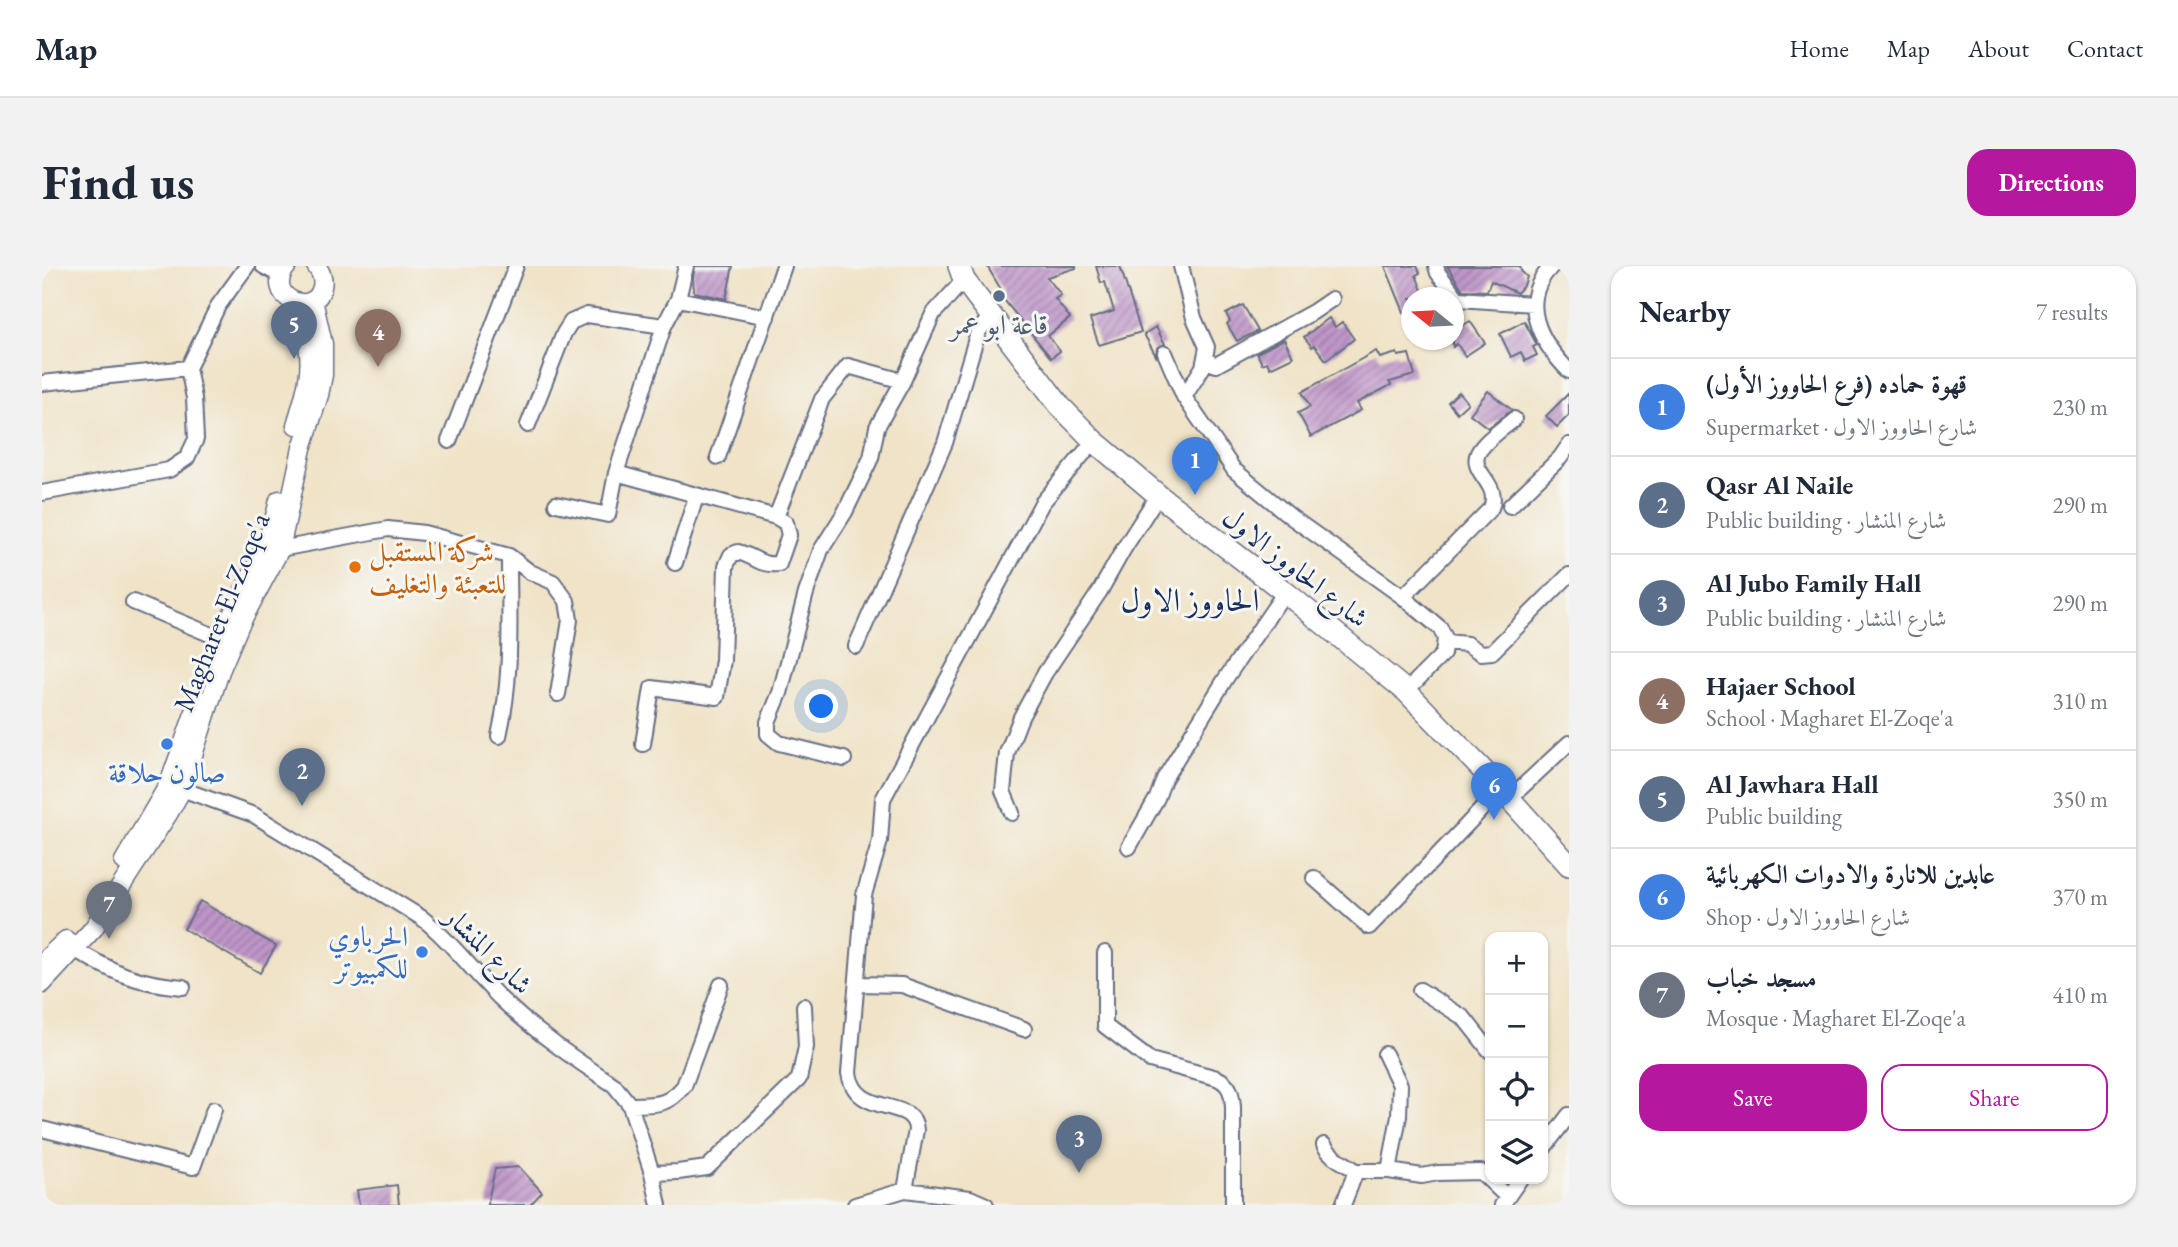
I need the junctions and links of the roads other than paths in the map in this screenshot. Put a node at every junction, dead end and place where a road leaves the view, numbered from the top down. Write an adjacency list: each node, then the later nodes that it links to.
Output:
1 (247, 266): 21 (street)
2 (263, 266): 10 (street)
3 (516, 266): 28 (street)
4 (686, 266): 12 (street)
5 (784, 266): 17 (street)
6 (1181, 266): 20 (street)
7 (1436, 266): 15 (street)
8 (1552, 266): 15 (street)
9 (318, 267): 14 (street)
10 (284, 271): 14 (street)
11 (962, 273): 16 (main road, شارع الحاووز الاول); 23 (street)
12 (678, 299): 17 (street); 18 (street)
13 (1332, 299): 20 (street)
14 (305, 301): 39 (street, Magharet El-Zoqe'a); 46 (street, Magharet El-Zoqe'a)
15 (1534, 304): 22 (street)
16 (991, 316): 29 (main road, شارع الحاووز الاول); 48 (street)
17 (767, 317): 31 (street)
18 (664, 326): 27 (street); 32 (street)
19 (1165, 353): 25 (street)
20 (1206, 360): 25 (street)
21 (188, 368): 24 (street); 33 (street)
22 (1569, 371)
23 (903, 381): 38 (street); 54 (street)
24 (42, 383)
25 (1184, 397): 44 (street)
26 (1514, 419): 44 (street)
27 (528, 425)
28 (449, 441)
29 (1094, 441): 34 (main road, شارع الحاووز الاول); 66 (street)
30 (1569, 445): 37 (street)
31 (718, 457)
32 (616, 473): 35 (street); 36 (street)
33 (42, 493)
34 (1158, 495): 43 (main road, شارع الحاووز الاول); 57 (street)
35 (696, 497): 38 (street); 41 (street)
36 (555, 504)
37 (1510, 506)
38 (776, 517): 53 (street)
39 (279, 550): 40 (street); 55 (street, Magharet El-Zoqe'a)
40 (509, 556): 50 (street); 51 (street)
41 (675, 562)
42 (1569, 575): 47 (street)
43 (1285, 592): 49 (main road, شارع الحاووز الاول); 58 (street)
44 (1403, 597): 47 (street)
45 (133, 602): 46 (street)
46 (219, 638): 55 (street, Magharet El-Zoqe'a)
47 (1446, 642): 49 (street)
48 (856, 646)
49 (1406, 691): 56 (main road, شارع الحاووز الاول)
50 (558, 694)
51 (499, 736)
52 (1569, 743): 56 (street)
53 (643, 744)
54 (844, 759)
55 (175, 787): 61 (street, Magharet El-Zoqe'a); 63 (street, Magharet El-Zoqe'a); 73 (street, شارع المنشار)
56 (1505, 794): 59 (main road, شارع الحاووز الاول); 60 (street)
57 (1012, 814)
58 (1129, 847)
59 (1569, 865)
60 (1314, 878)
61 (75, 949): 64 (street, Magharet El-Zoqe'a); 67 (street)
62 (1105, 953): 88 (street)
63 (42, 962)
64 (42, 984)
65 (721, 985): 73 (street)
66 (858, 985): 70 (street); 83 (street)
67 (183, 987)
68 (1420, 990): 71 (street)
69 (804, 1006): 81 (street)
70 (1024, 1029)
71 (1485, 1044)
72 (1385, 1054): 80 (street)
73 (630, 1105): 81 (street, شارع المنشار)
74 (214, 1109): 76 (street)
75 (1564, 1121): 77 (street)
76 (42, 1129)
77 (1548, 1142)
78 (1324, 1146): 79 (street)
79 (1356, 1171): 80 (street); 89 (street)
80 (1389, 1171): 84 (street)
81 (652, 1173): 85 (street, شارع المنشار)
82 (1516, 1184): 84 (street)
83 (905, 1190): 86 (street); 87 (street)
84 (1504, 1201)
85 (659, 1205)
86 (855, 1205)
87 (986, 1205)
88 (1233, 1205)
89 (1343, 1205)

